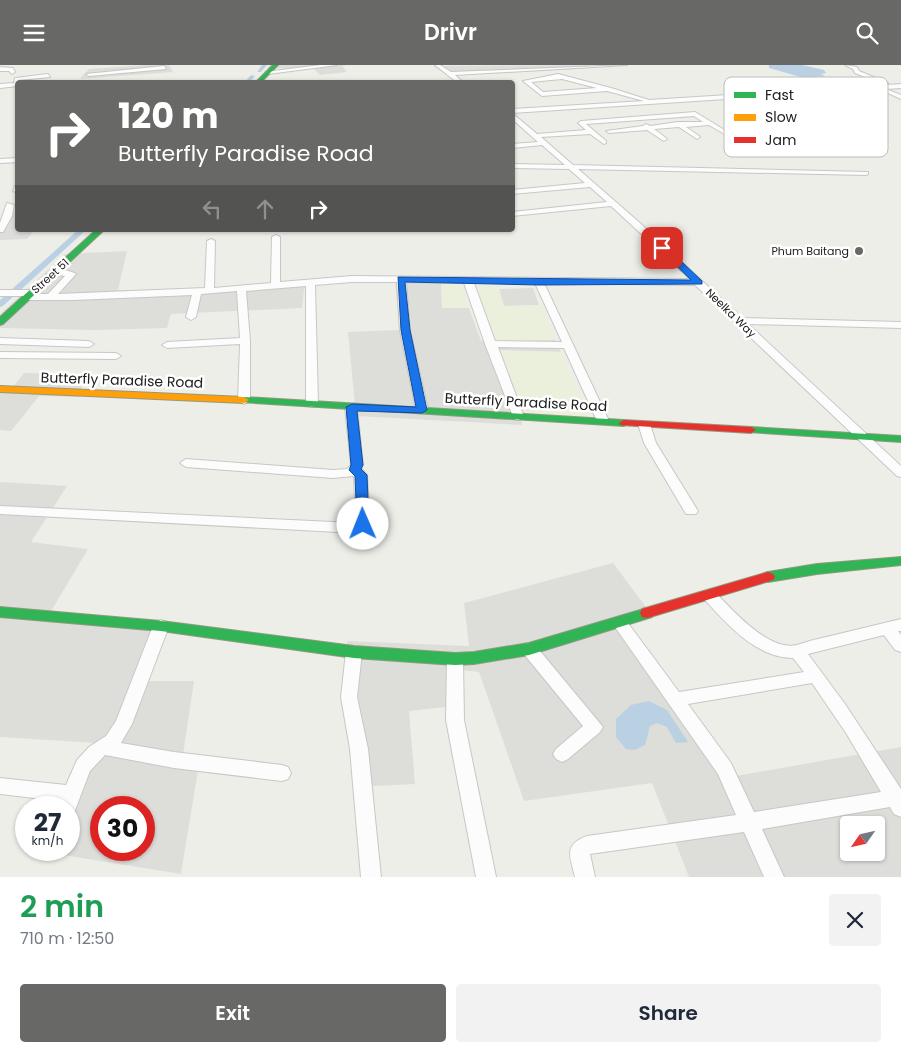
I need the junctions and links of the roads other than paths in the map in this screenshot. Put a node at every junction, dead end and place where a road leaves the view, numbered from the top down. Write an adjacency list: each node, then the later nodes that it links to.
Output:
1 (336, 65): 10 (street)
2 (437, 65): 14 (street)
3 (625, 65): 11 (street)
4 (812, 65): 5 (street)
5 (824, 65)
6 (847, 65): 16 (street)
7 (125, 68): 8 (street); 13 (street)
8 (164, 68)
9 (0, 69): 12 (street)
10 (272, 69): 20 (street)
11 (536, 70): 14 (street); 15 (street)
12 (12, 72)
13 (89, 74)
14 (449, 74): 21 (street)
15 (564, 77): 17 (street); 28 (street)
16 (869, 77)
17 (550, 79): 23 (street); 30 (street)
18 (18, 80): 19 (street)
19 (48, 80)
20 (260, 80)
21 (458, 80)
22 (1, 82): 24 (street)
23 (556, 83)
24 (15, 85)
25 (890, 86): 26 (street)
26 (901, 86)
27 (562, 88): 30 (street)
28 (609, 89): 30 (street); 33 (street)
29 (888, 91): 31 (street)
30 (569, 92)
31 (901, 97)
32 (724, 98): 33 (street)
33 (656, 103): 34 (street)
34 (515, 111)
35 (665, 116): 37 (street); 38 (street); 39 (street)
36 (515, 117): 40 (street, Neelka Way)
37 (636, 118): 42 (street); 44 (street)
38 (710, 123): 39 (street); 45 (street)
39 (680, 125): 42 (street); 47 (street)
40 (526, 126): 41 (street); 46 (street, Neelka Way)
41 (515, 127)
42 (648, 128): 43 (street); 48 (street)
43 (609, 131)
44 (591, 132): 46 (street); 49 (street)
45 (724, 132)
46 (536, 136): 50 (street, Neelka Way)
47 (697, 137)
48 (664, 139)
49 (604, 142)
50 (544, 143): 51 (street); 55 (street, Neelka Way)
51 (515, 146)
52 (15, 160): 53 (street)
53 (0, 161)
54 (515, 167): 55 (street)
55 (573, 168): 56 (street); 57 (street, Neelka Way)
56 (866, 173)
57 (591, 185): 58 (street); 60 (street, Neelka Way)
58 (515, 192)
59 (14, 204): 61 (street); 63 (street)
60 (612, 204): 62 (street); 73 (street, Neelka Way)
61 (0, 206)
62 (515, 214)
63 (1, 228)
64 (98, 232): 67 (street, Street 51)
65 (276, 237): 74 (street)
66 (212, 241): 76 (street)
67 (61, 273): 81 (street, Street 51); 81 (street)
68 (401, 279): 69 (street); 71 (street); 99 (street)
69 (428, 280): 70 (street); 79 (street)
70 (468, 280): 72 (street); 90 (street)
71 (310, 282): 74 (street); 97 (street)
72 (539, 282): 73 (street); 92 (street)
73 (699, 282): 84 (street, Neelka Way)
74 (275, 285): 75 (street)
75 (241, 289): 76 (street); 88 (street)
76 (209, 291): 77 (street)
77 (197, 292): 80 (street); 83 (street)
78 (3, 293): 81 (street)
79 (430, 293)
80 (139, 294): 81 (street); 82 (street)
81 (35, 296): 85 (street, Street 51)
82 (126, 300)
83 (191, 317)
84 (739, 321): 86 (street); 103 (street, Neelka Way)
85 (0, 322)
86 (901, 325)
87 (0, 341): 89 (street)
88 (245, 341): 91 (street); 96 (street)
89 (89, 344)
90 (490, 344): 92 (street); 100 (street)
91 (167, 345)
92 (567, 345): 101 (street)
93 (0, 355): 94 (street)
94 (116, 356)
95 (0, 389): 96 (street, Butterfly Paradise Road)
96 (244, 401): 97 (street, Butterfly Paradise Road)
97 (312, 404): 98 (street, Butterfly Paradise Road)
98 (352, 407): 99 (street, Butterfly Paradise Road); 106 (street)
99 (422, 410): 100 (street, Butterfly Paradise Road)
100 (518, 417): 101 (street, Butterfly Paradise Road)
101 (603, 421): 102 (street, Butterfly Paradise Road)
102 (644, 424): 103 (street, Butterfly Paradise Road); 109 (street)
103 (862, 437): 104 (street, Butterfly Paradise Road); 107 (street, Neelka Way)
104 (901, 439)
105 (186, 463): 106 (street)
106 (355, 470): 108 (street)
107 (901, 473)
108 (0, 510)
109 (691, 511)
110 (901, 561): 111 (street)
111 (709, 595): 113 (street); 119 (street)
112 (0, 612): 114 (street)
113 (620, 623): 117 (street); 122 (street)
114 (161, 626): 118 (street); 123 (street)
115 (894, 626): 116 (street); 119 (street)
116 (901, 646)
117 (530, 649): 120 (street); 124 (street)
118 (354, 652): 120 (street); 131 (street)
119 (797, 652): 121 (street)
120 (455, 659): 132 (street)
121 (817, 676): 122 (street); 129 (street)
122 (675, 699): 130 (street)
123 (103, 747): 125 (street); 128 (street)
124 (562, 754)
125 (282, 773)
126 (0, 786): 127 (street)
127 (46, 796)
128 (71, 796)
129 (899, 801): 130 (street)
130 (751, 821): 133 (street); 134 (street)
131 (371, 877)
132 (486, 877)
133 (586, 877)
134 (774, 877)

